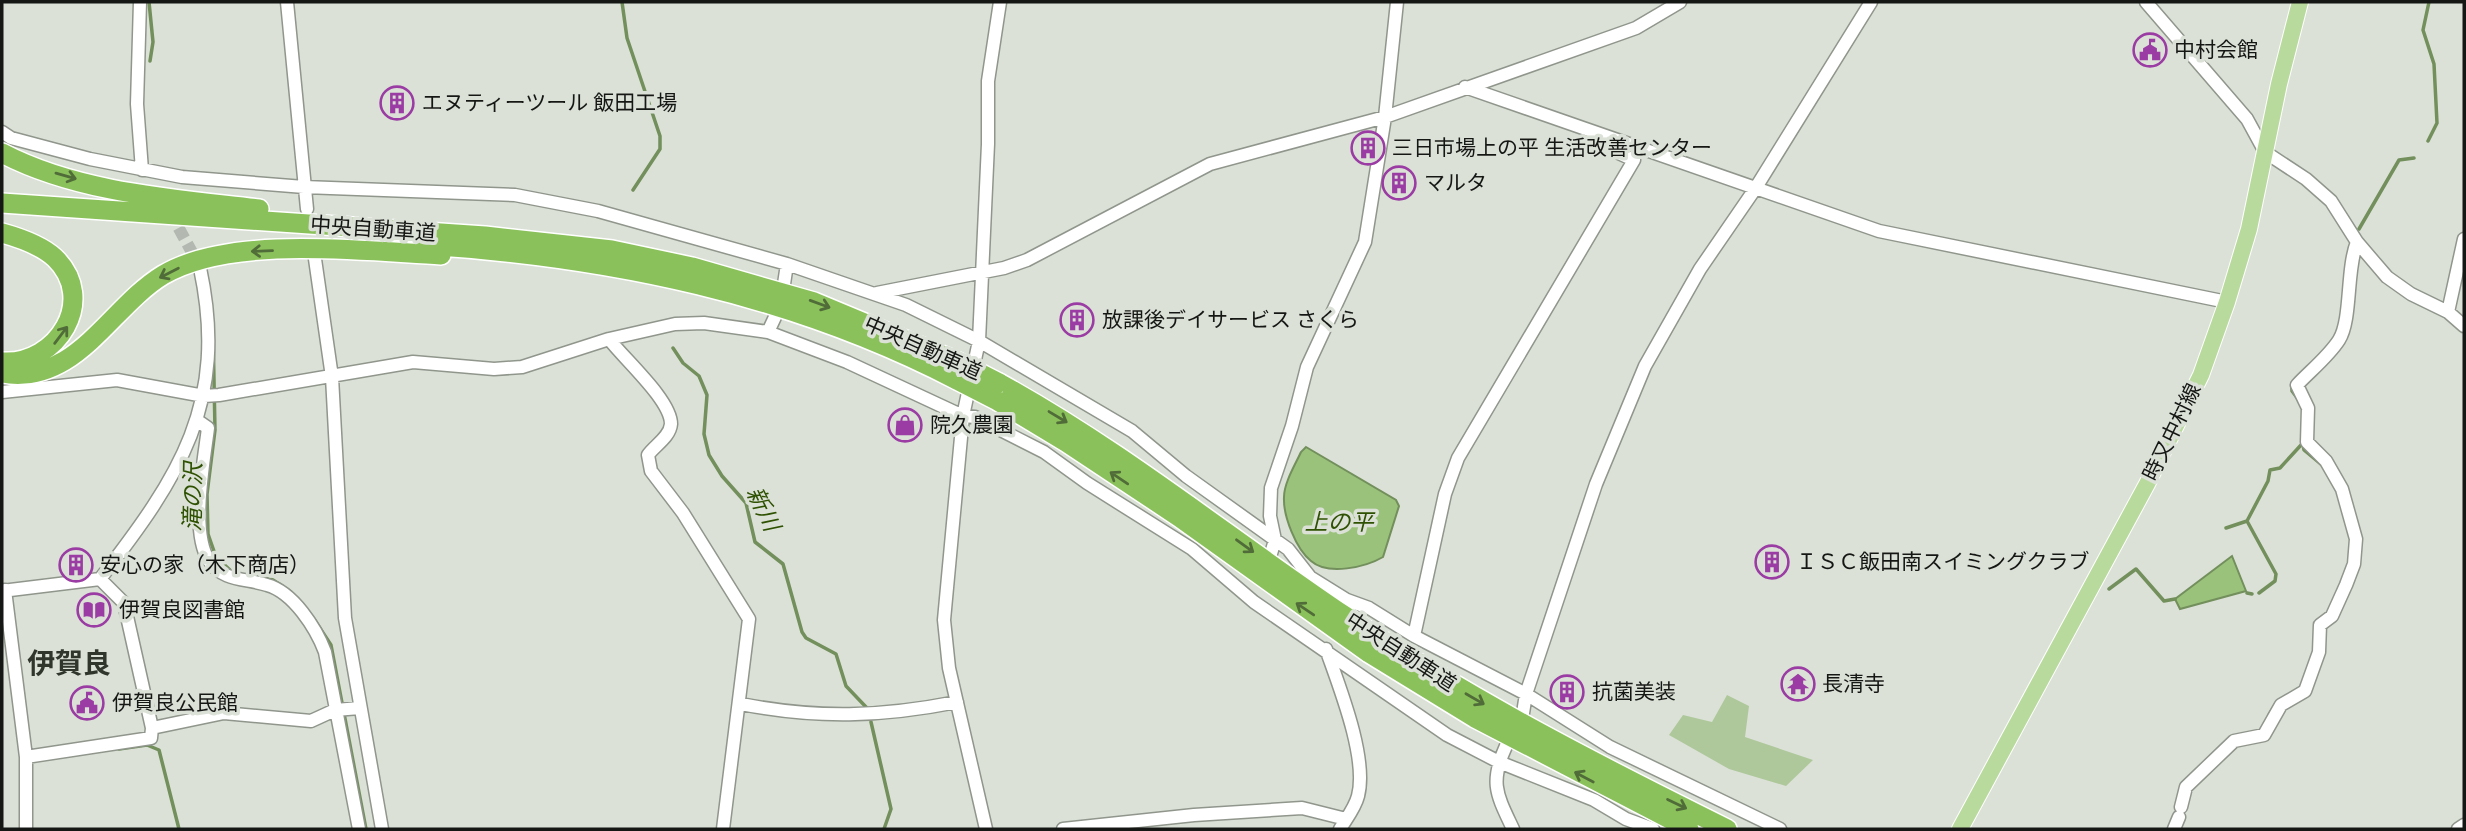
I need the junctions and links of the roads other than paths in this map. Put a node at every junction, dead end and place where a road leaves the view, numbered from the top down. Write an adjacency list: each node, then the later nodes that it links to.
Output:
1 (140, 2): 15 (street)
2 (287, 2): 16 (street)
3 (1000, 2): 30 (street)
4 (1397, 2): 10 (street)
5 (1681, 2): 9 (street)
6 (1871, 2): 17 (street)
7 (2146, 2): 13 (street)
8 (2300, 2): 13 (main road, 時又中村線)
9 (1465, 87): 10 (street); 12 (street)
10 (1385, 117): 30 (street); 49 (street)
11 (2, 132): 15 (street)
12 (1589, 132): 17 (street); 53 (street)
13 (2265, 152): 25 (street); 33 (main road, 時又中村線)
14 (2, 153): 23 (highway, one-way to 23)
15 (146, 171): 16 (street); 18 (street)
16 (304, 187): 20 (street); 28 (street)
17 (1755, 190): 33 (street); 55 (street)
18 (159, 191)
19 (2, 203): 23 (highway, 中央自動車道)
20 (307, 209)
21 (2, 216): 26 (highway, 中央自動車道)
22 (2, 233): 40 (highway, one-way to 22)
23 (485, 236): 41 (highway, 中央自動車道, one-way to 41)
24 (2464, 239): 34 (street)
25 (2357, 242): 34 (street); 65 (street)
26 (550, 257): 41 (highway, 中央自動車道); 42 (highway, one-way to 42)
27 (315, 259): 43 (street)
28 (788, 264): 31 (street); 32 (street)
29 (200, 268): 46 (street)
30 (981, 272): 32 (street); 39 (street)
31 (784, 284)
32 (877, 293): 39 (street)
33 (2227, 302): 79 (main road, 時又中村線)
34 (2448, 312): 36 (street)
35 (775, 317): 37 (street)
36 (2464, 326)
37 (768, 332): 38 (street); 47 (street)
38 (609, 340): 43 (street); 57 (street)
39 (979, 341): 47 (street); 49 (street)
40 (2, 362)
41 (957, 371): 45 (highway, 中央自動車道, bridge)
42 (2, 373)
43 (332, 377): 46 (street); 58 (street)
44 (2, 392): 46 (street)
45 (998, 392): 76 (highway, 中央自動車道, one-way to 45); 77 (highway, 中央自動車道, one-way to 77)
46 (211, 395): 48 (street)
47 (964, 416): 54 (street); 56 (street)
48 (198, 421): 51 (street); 59 (street)
49 (1275, 540): 50 (street); 53 (street)
50 (1270, 556)
51 (100, 579): 52 (street); 61 (street)
52 (4, 591): 63 (street)
53 (1414, 636): 55 (street)
54 (1326, 649): 64 (street); 66 (street)
55 (1526, 694): 60 (street); 78 (street)
56 (957, 702): 57 (street); 72 (street)
57 (741, 704): 71 (street)
58 (357, 708): 59 (street); 70 (street)
59 (337, 710): 61 (street); 69 (street)
60 (1523, 713)
61 (152, 728): 63 (street)
62 (1506, 746): 64 (street)
63 (26, 757): 68 (street)
64 (1499, 762): 74 (street); 75 (street)
65 (2178, 818)
66 (1343, 824): 73 (street)
67 (2464, 825): 80 (street)
68 (26, 829)
69 (359, 829)
70 (382, 829)
71 (723, 829)
72 (986, 829)
73 (1063, 829)
74 (1513, 829)
75 (1653, 829)
76 (1689, 829)
77 (1727, 829)
78 (1780, 829)
79 (1960, 829)
80 (2458, 829)

